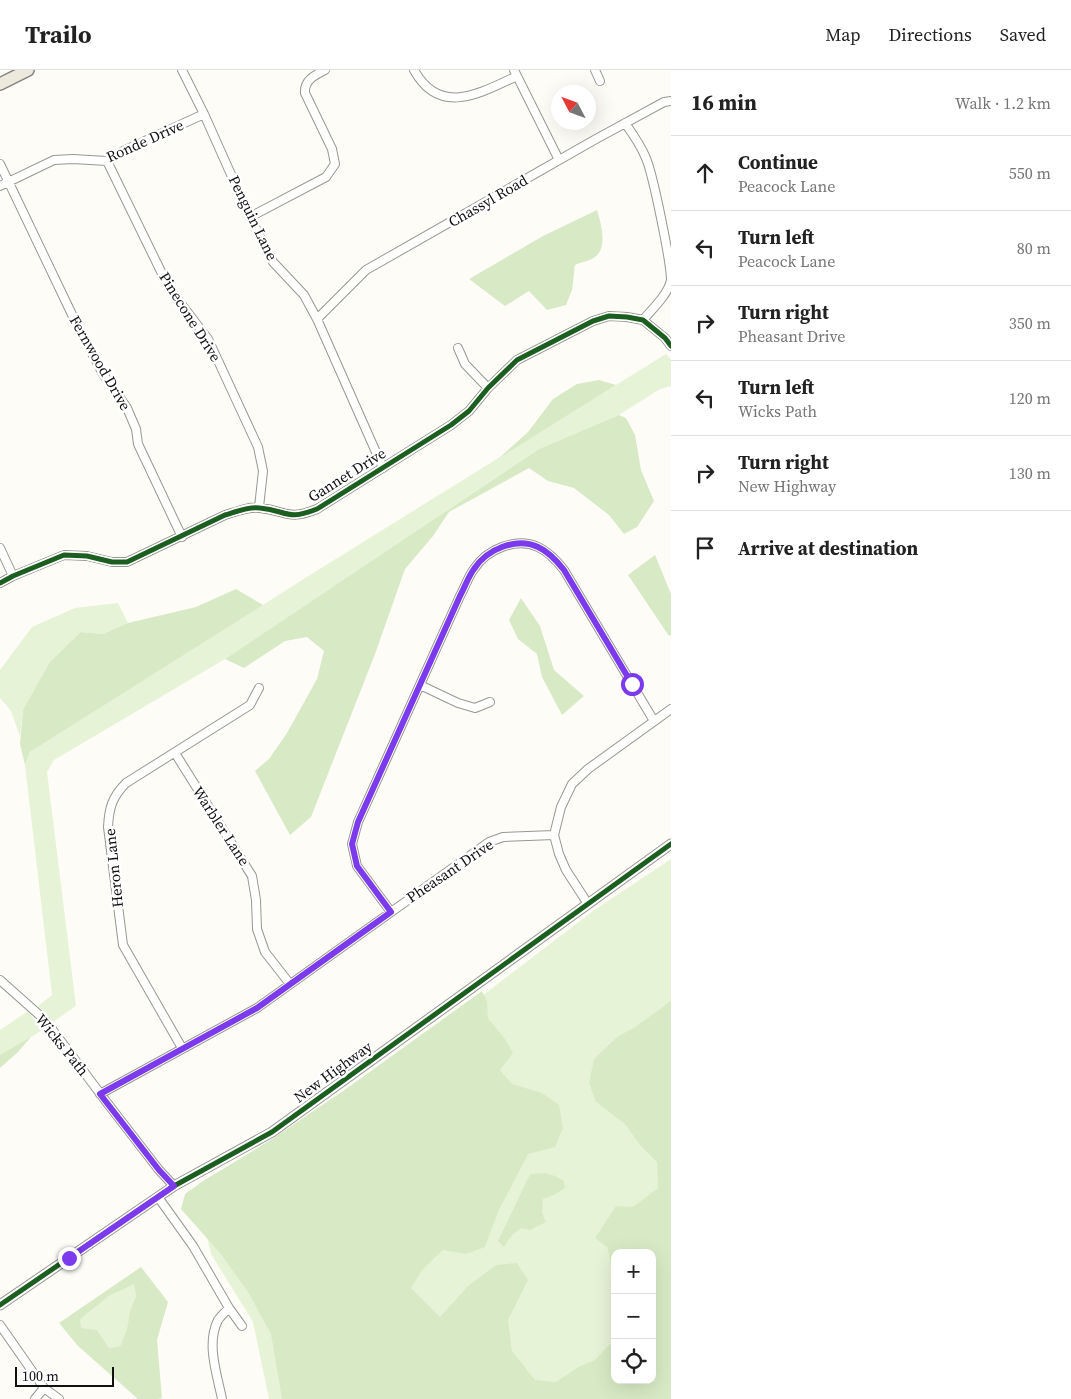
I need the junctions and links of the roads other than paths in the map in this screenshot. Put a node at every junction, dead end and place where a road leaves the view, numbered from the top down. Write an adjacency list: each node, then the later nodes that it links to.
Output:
1 (28, 70): 8 (main road)
2 (182, 70): 10 (street, Penguin Lane)
3 (325, 70): 17 (street)
4 (414, 70): 6 (street)
5 (595, 70): 7 (street)
6 (516, 73): 12 (street)
7 (600, 81)
8 (0, 84)
9 (671, 100): 11 (street, Chassyl Road)
10 (204, 114): 13 (street, Ronde Drive); 17 (street, Penguin Lane)
11 (625, 123): 12 (street, Chassyl Road); 19 (street)
12 (559, 160): 18 (street, Chassyl Road)
13 (106, 161): 15 (street, Ronde Drive); 24 (street, Pinecone Drive)
14 (0, 164): 15 (street, Fernwood Drive)
15 (8, 182): 16 (street, Ronde Drive); 25 (street, Fernwood Drive)
16 (0, 186)
17 (250, 217): 18 (street, Penguin Lane)
18 (317, 319): 23 (street, Penguin Lane)
19 (643, 320): 20 (street); 22 (street, Gannet Drive)
20 (671, 346)
21 (458, 348): 22 (street)
22 (488, 388): 23 (street, Gannet Drive)
23 (383, 468): 24 (street, Gannet Drive)
24 (259, 507): 25 (street, Gannet Drive)
25 (182, 536): 27 (street, Gannet Drive)
26 (0, 548): 27 (street)
27 (13, 576): 28 (street, Gannet Drive)
28 (0, 583)
29 (420, 685): 31 (street); 33 (street); 38 (street)
30 (259, 688): 34 (street, Heron Lane)
31 (490, 702)
32 (671, 709): 33 (street)
33 (654, 720): 35 (street)
34 (175, 753): 40 (street, Warbler Lane); 41 (street, Heron Lane)
35 (554, 834): 37 (street); 38 (street, Pheasant Drive)
36 (671, 844): 37 (street, New Highway)
37 (588, 904): 43 (street, New Highway)
38 (391, 912): 40 (street, Pheasant Drive)
39 (0, 980): 42 (street, Wicks Path)
40 (290, 984): 41 (street, Pheasant Drive)
41 (182, 1048): 42 (street, Pheasant Drive)
42 (100, 1094): 43 (street, Wicks Path)
43 (174, 1186): 44 (street, New Highway)
44 (158, 1197): 45 (street, New Highway); 46 (street)
45 (0, 1305)
46 (229, 1308): 48 (street); 52 (street)
47 (0, 1325): 49 (street)
48 (242, 1326)
49 (44, 1388): 50 (street); 51 (street)
50 (35, 1399)
51 (58, 1399)
52 (222, 1399)

